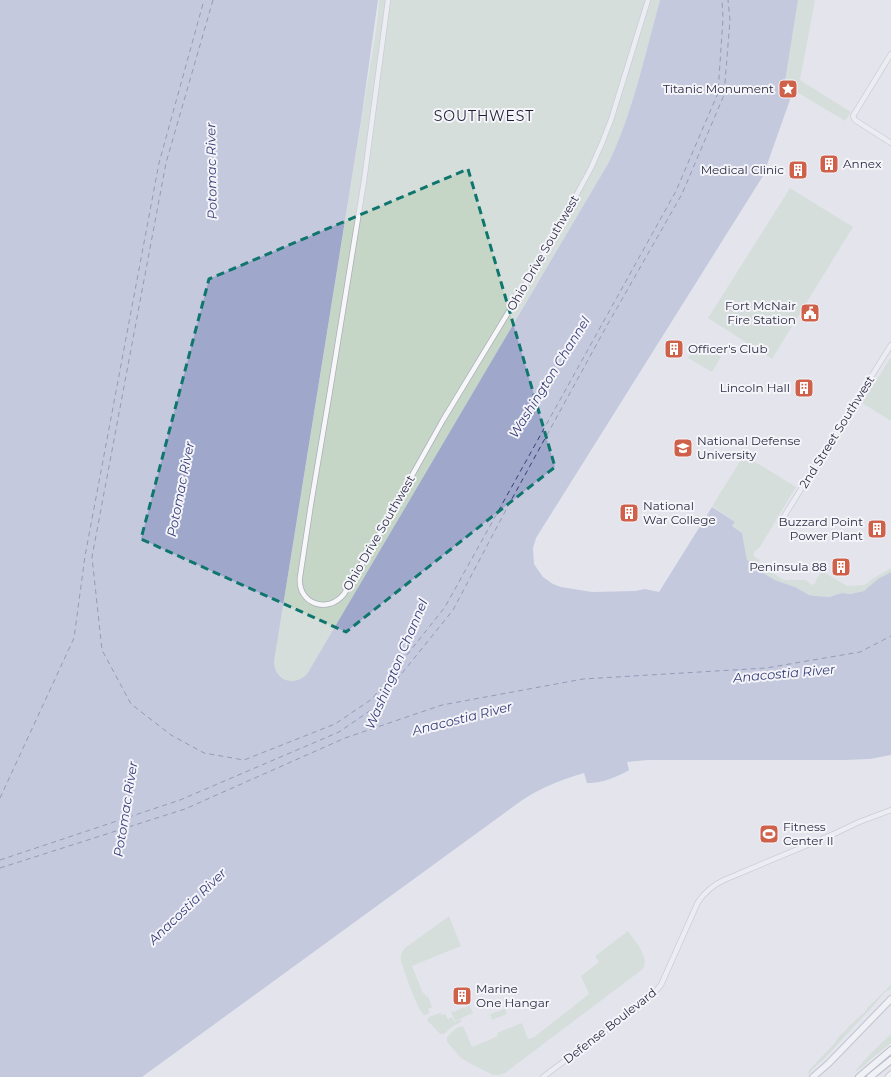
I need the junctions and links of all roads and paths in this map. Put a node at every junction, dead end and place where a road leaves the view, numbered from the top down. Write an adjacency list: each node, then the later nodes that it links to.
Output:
1 (388, 0): 2 (street, Ohio Drive Southwest)
2 (648, 0)
3 (891, 54): 4 (street)
4 (891, 143)
5 (891, 345): 6 (street, 2nd Street Southwest)
6 (783, 518)
7 (891, 810): 13 (street, Defense Boulevard)
8 (891, 999): 11 (main road)
9 (891, 1050): 16 (highway)
10 (891, 1060): 17 (highway)
11 (829, 1064): 14 (main road); 15 (main road)
12 (891, 1074): 18 (main road)
13 (543, 1077)
14 (813, 1077)
15 (818, 1077)
16 (858, 1077)
17 (870, 1077)
18 (888, 1077)

